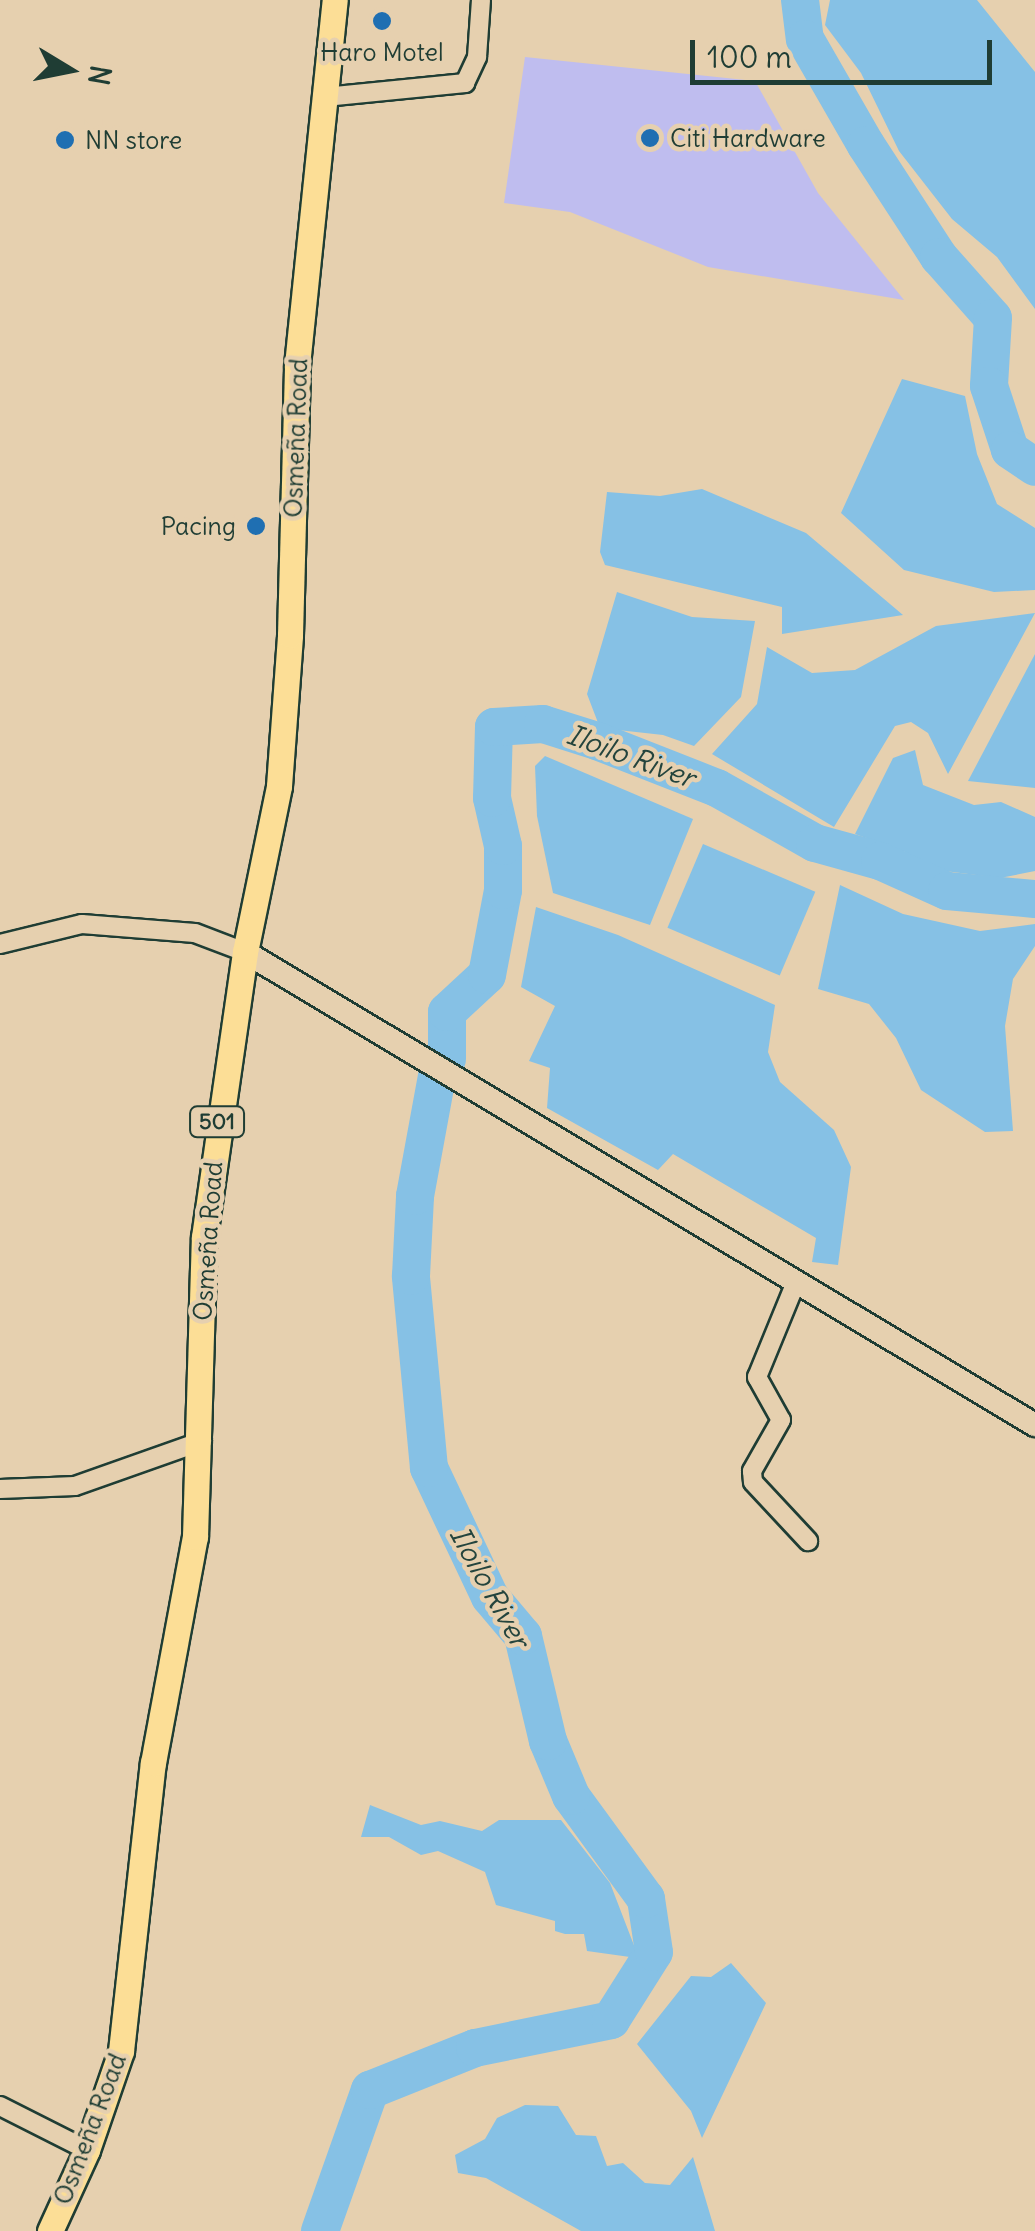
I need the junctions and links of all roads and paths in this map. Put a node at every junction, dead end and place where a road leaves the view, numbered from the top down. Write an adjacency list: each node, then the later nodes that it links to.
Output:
1 (335, 0): 3 (main road, Osmeña Road / 501)
2 (481, 0): 3 (street)
3 (325, 97): 5 (main road, Osmeña Road / 501)
4 (0, 944): 5 (street)
5 (245, 952): 6 (street); 8 (main road, Osmeña Road / 501)
6 (796, 1282): 7 (street); 10 (street)
7 (1035, 1424)
8 (202, 1441): 9 (street); 12 (main road, Osmeña Road / 501)
9 (0, 1489)
10 (808, 1540)
11 (0, 2106): 12 (street)
12 (88, 2150): 13 (main road, Osmeña Road / 501)
13 (50, 2231)

